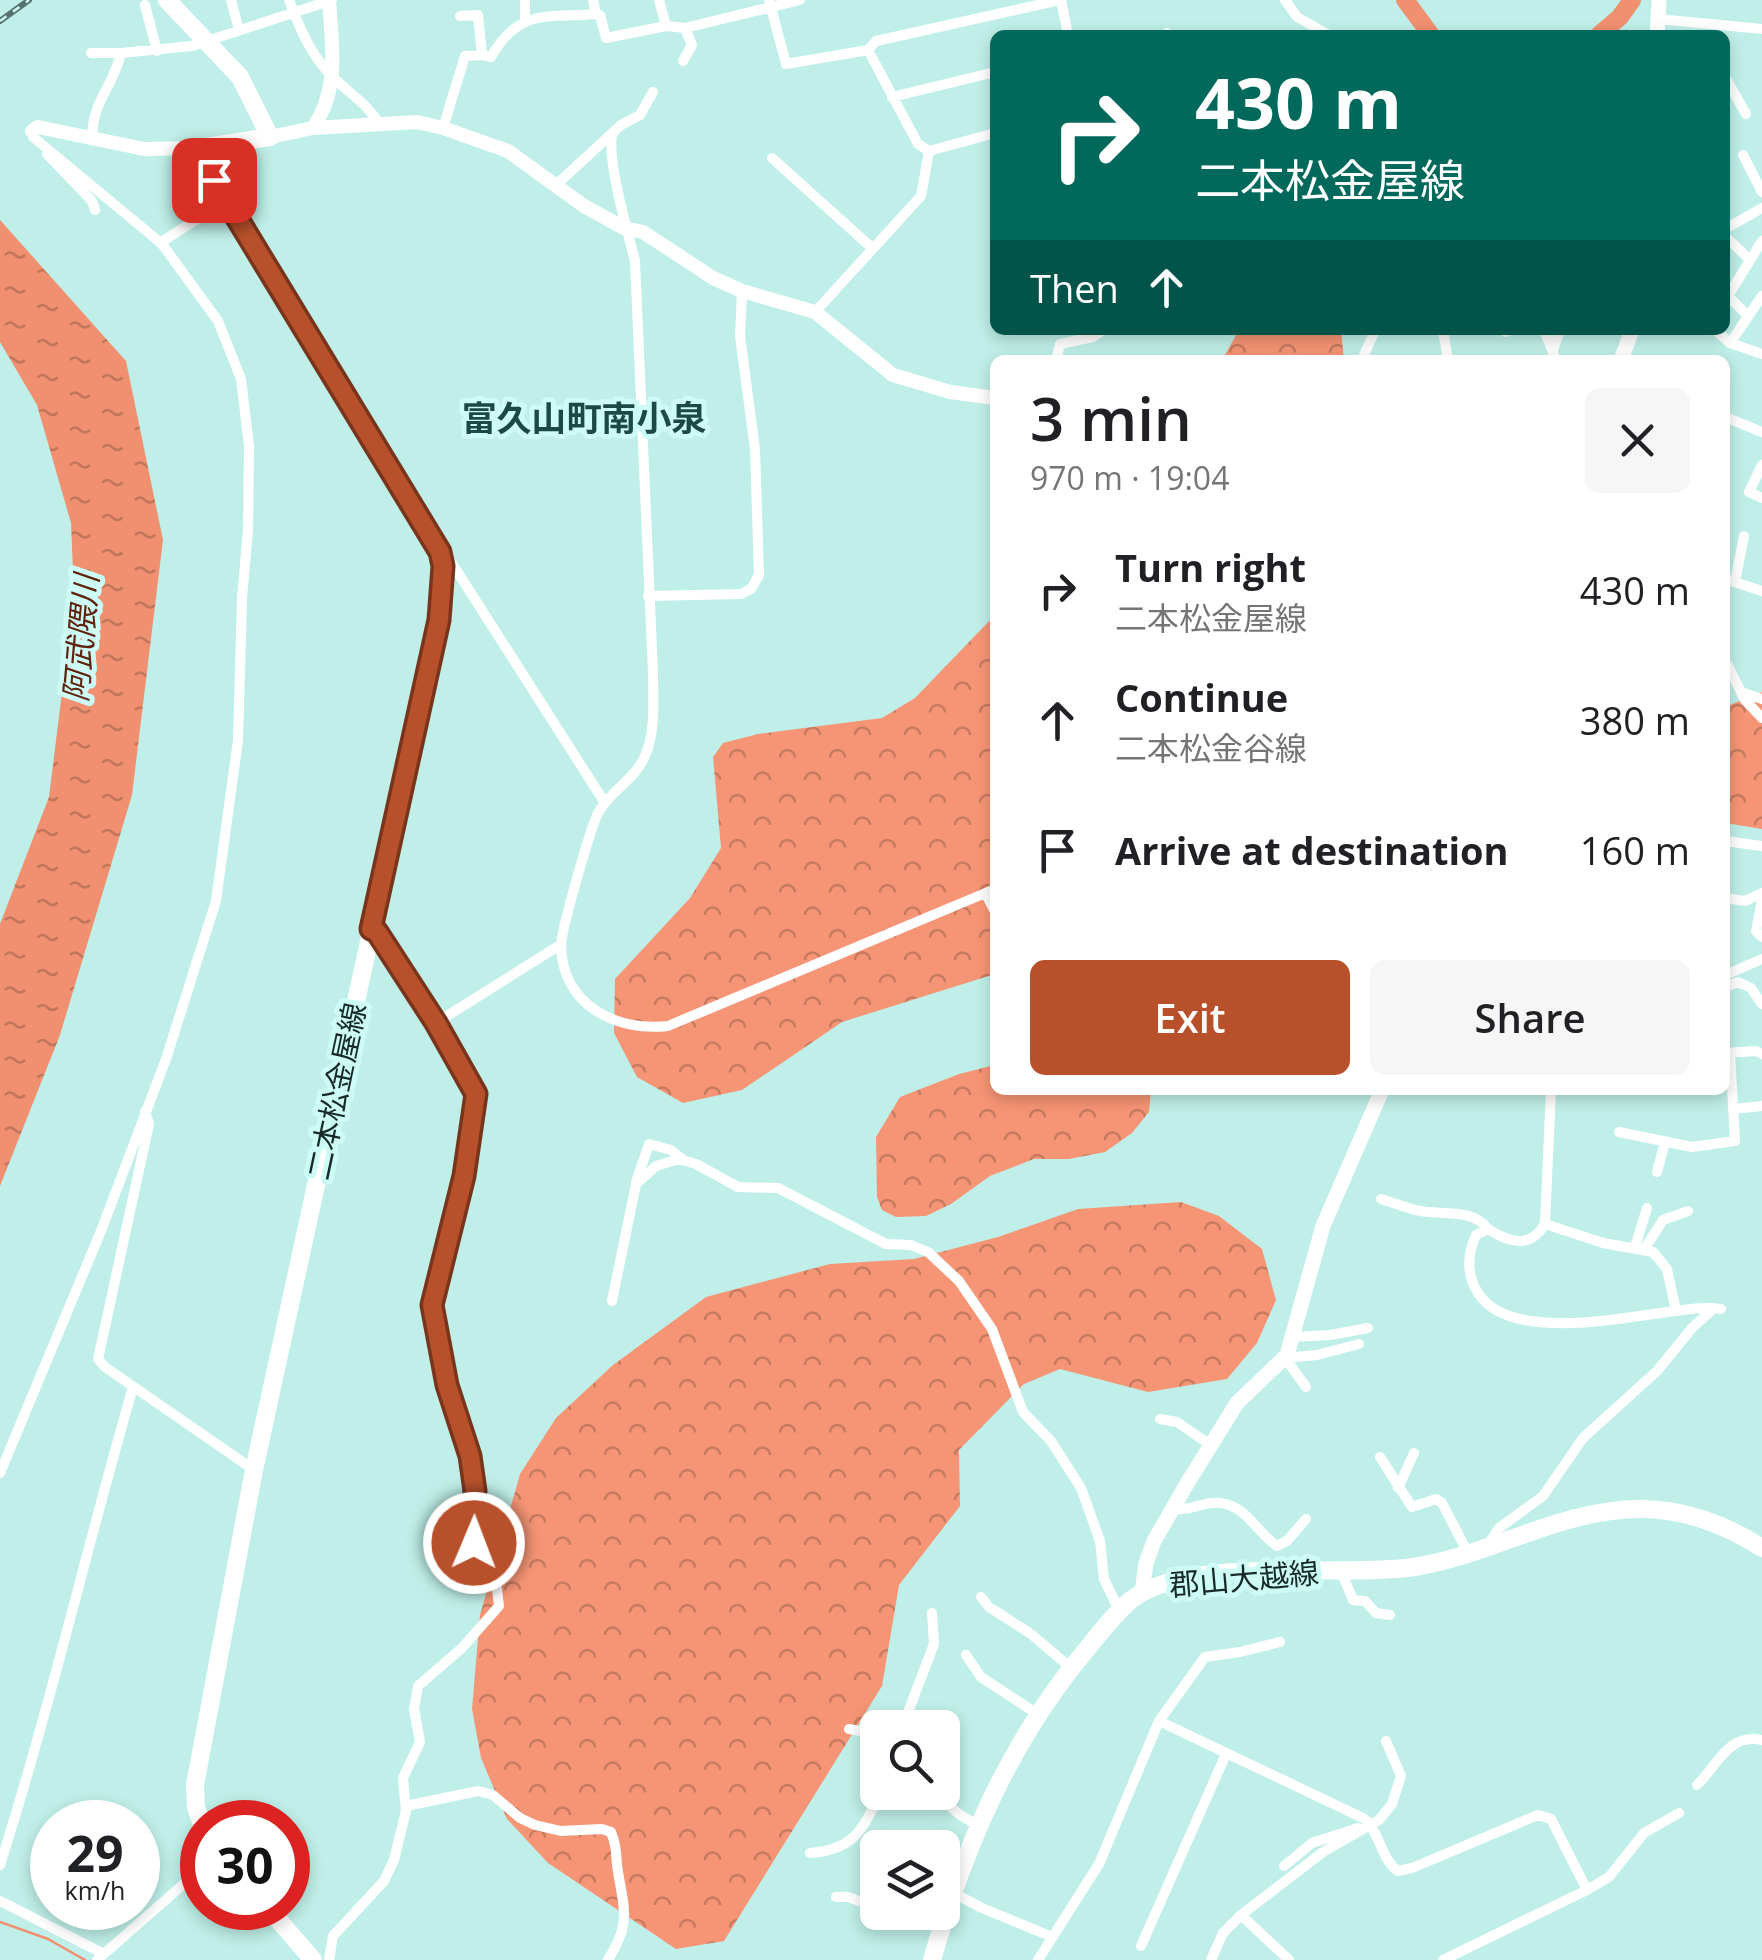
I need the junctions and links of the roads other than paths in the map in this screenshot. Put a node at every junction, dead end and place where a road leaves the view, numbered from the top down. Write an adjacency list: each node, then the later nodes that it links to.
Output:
1 (167, 0): 27 (main road)
2 (231, 0): 23 (street)
3 (288, 0): 15 (street)
4 (330, 0): 15 (street); 35 (street)
5 (525, 0): 17 (street)
6 (593, 0): 14 (street)
7 (659, 0): 19 (street)
8 (800, 0): 12 (street)
9 (1060, 0): 24 (street); 28 (street)
10 (1285, 0): 25 (street)
11 (1659, 0): 21 (main road)
12 (770, 3): 20 (street); 28 (street)
13 (146, 6): 29 (street)
14 (596, 14): 17 (street); 19 (street)
15 (294, 15): 23 (street); 35 (street)
16 (460, 16): 32 (street)
17 (526, 20): 32 (street)
18 (1712, 22): 21 (street); 22 (street); 26 (street)
19 (666, 26): 20 (street)
20 (684, 28): 33 (street)
21 (1654, 29)
22 (1762, 29)
23 (238, 30): 27 (street)
24 (1067, 30)
25 (1320, 30)
26 (1712, 30)
27 (207, 40): 29 (street); 47 (main road)
28 (868, 50): 38 (street)
29 (158, 51): 31 (street)
30 (91, 53): 31 (street)
31 (121, 54): 46 (street)
32 (482, 56): 42 (street)
33 (683, 60)
34 (990, 73): 38 (street)
35 (334, 78): 40 (street); 41 (street)
36 (1730, 86): 39 (street)
37 (652, 92): 44 (street)
38 (892, 97): 49 (street)
39 (1746, 114)
40 (380, 125): 41 (street); 42 (street)
41 (313, 128): 47 (street)
42 (443, 128): 52 (street)
43 (990, 134): 49 (street)
44 (612, 135): 52 (street); 58 (street)
45 (35, 136): 46 (street); 56 (street); 61 (street)
46 (92, 137): 48 (street)
47 (270, 138): 48 (main road)
48 (199, 148): 54 (main road)
49 (929, 150): 62 (street)
50 (1743, 156): 53 (street)
51 (772, 158): 62 (street)
52 (555, 186): 58 (street)
53 (1762, 192)
54 (226, 200): 61 (street); 81 (main road)
55 (1762, 208): 57 (street)
56 (94, 210)
57 (1730, 227)
58 (624, 228): 64 (street); 84 (street)
59 (1730, 234): 63 (street)
60 (1762, 241): 63 (street)
61 (160, 242): 110 (street)
62 (872, 248): 68 (street)
63 (1750, 260): 65 (street)
64 (742, 291): 68 (street); 84 (street)
65 (1730, 293)
66 (1762, 296): 69 (street)
67 (1730, 298): 69 (street)
68 (815, 312): 75 (street)
69 (1748, 316): 72 (street)
70 (1096, 335): 74 (street)
71 (1721, 335): 72 (street)
72 (1730, 343): 73 (street)
73 (1762, 354)
74 (1057, 355)
75 (990, 397)
76 (1730, 419): 77 (street)
77 (1762, 432)
78 (1762, 466): 79 (street)
79 (1762, 498)
80 (1744, 536): 82 (street)
81 (440, 552): 89 (street); 95 (main road, 二本松金屋線)
82 (1730, 581): 83 (street)
83 (1762, 592)
84 (648, 596): 89 (street)
85 (1730, 670): 86 (street)
86 (1741, 692): 87 (street); 88 (street)
87 (1762, 699)
88 (1762, 718)
89 (605, 803): 97 (street)
90 (1730, 842): 91 (street)
91 (1762, 846)
92 (990, 891): 97 (street)
93 (1762, 896): 94 (street); 96 (street)
94 (1730, 899)
95 (371, 929): 102 (street); 134 (main road, 二本松金屋線)
96 (1762, 937)
97 (560, 945): 102 (street)
98 (1762, 959): 99 (street)
99 (1730, 974)
100 (1730, 986): 101 (street)
101 (1762, 1004)
102 (436, 1023): 161 (street)
103 (1730, 1053): 104 (street)
104 (1762, 1054)
105 (1730, 1075): 109 (street)
106 (1380, 1095): 125 (main road)
107 (1550, 1095): 119 (street)
108 (1762, 1106): 109 (street)
109 (1733, 1109): 112 (street)
110 (145, 1110): 128 (street); 135 (street)
111 (1619, 1132): 112 (street)
112 (1665, 1142): 114 (street)
113 (683, 1159): 115 (street); 115 (street); 145 (street)
114 (1657, 1172)
115 (636, 1184): 122 (street)
116 (1382, 1199): 120 (street)
117 (1647, 1208): 121 (street)
118 (1688, 1211): 121 (street)
119 (1545, 1224): 120 (street); 121 (street)
120 (1488, 1229): 123 (street)
121 (1640, 1248): 123 (street)
122 (612, 1301)
123 (1676, 1311): 139 (street)
124 (1368, 1328): 125 (street)
125 (1293, 1337): 127 (main road)
126 (1360, 1344): 127 (street)
127 (1285, 1358): 129 (street); 131 (main road)
128 (133, 1387): 134 (street); 169 (street)
129 (1306, 1387)
130 (1160, 1419): 131 (street)
131 (1212, 1446): 137 (main road)
132 (1414, 1453): 136 (street)
133 (1380, 1457): 136 (street)
134 (254, 1470): 160 (main road, 二本松金屋線)
135 (0, 1473)
136 (1398, 1488): 141 (street)
137 (1172, 1510): 138 (street); 143 (main road)
138 (1306, 1518)
139 (1488, 1544): 140 (main road, 郡山大越線); 141 (main road, 郡山大越線)
140 (1762, 1548)
141 (1468, 1553): 142 (main road, 郡山大越線)
142 (1341, 1571): 143 (main road, 郡山大越線); 147 (street)
143 (1142, 1592): 145 (main road, 郡山大越線)
144 (981, 1596): 150 (street)
145 (1119, 1610): 150 (main road, 郡山大越線)
146 (932, 1613): 151 (street)
147 (1390, 1615)
148 (1280, 1642): 153 (street)
149 (966, 1655): 152 (street)
150 (1070, 1668): 152 (main road, 郡山大越線)
151 (909, 1710)
152 (1036, 1713): 166 (main road, 郡山大越線)
153 (1159, 1721): 158 (street); 180 (street)
154 (849, 1729): 155 (street)
155 (860, 1731)
156 (1762, 1740): 159 (street)
157 (1386, 1741): 165 (street)
158 (1226, 1754): 165 (street); 181 (street)
159 (1697, 1785)
160 (196, 1800)
161 (406, 1806): 184 (street); 185 (street)
162 (871, 1810): 167 (street)
163 (953, 1810): 166 (street)
164 (1679, 1813): 172 (street)
165 (1372, 1825): 170 (street); 172 (street); 177 (street)
166 (979, 1826): 168 (main road, 郡山大越線)
167 (810, 1853)
168 (960, 1864)
169 (0, 1866)
170 (1284, 1866)
171 (180, 1887): 182 (street)
172 (1587, 1890): 190 (street)
173 (960, 1896): 180 (street)
174 (836, 1897): 176 (street)
175 (0, 1901): 182 (street)
176 (860, 1903)
177 (1242, 1915): 188 (street); 189 (street)
178 (287, 1930): 183 (main road)
179 (938, 1930): 186 (main road, 郡山大越線)
180 (1050, 1936): 187 (street)
181 (1141, 1946)
182 (100, 1957)
183 (313, 1960)
184 (329, 1960)
185 (608, 1960)
186 (932, 1960)
187 (1038, 1960)
188 (1211, 1960)
189 (1289, 1960)
190 (1444, 1960)

